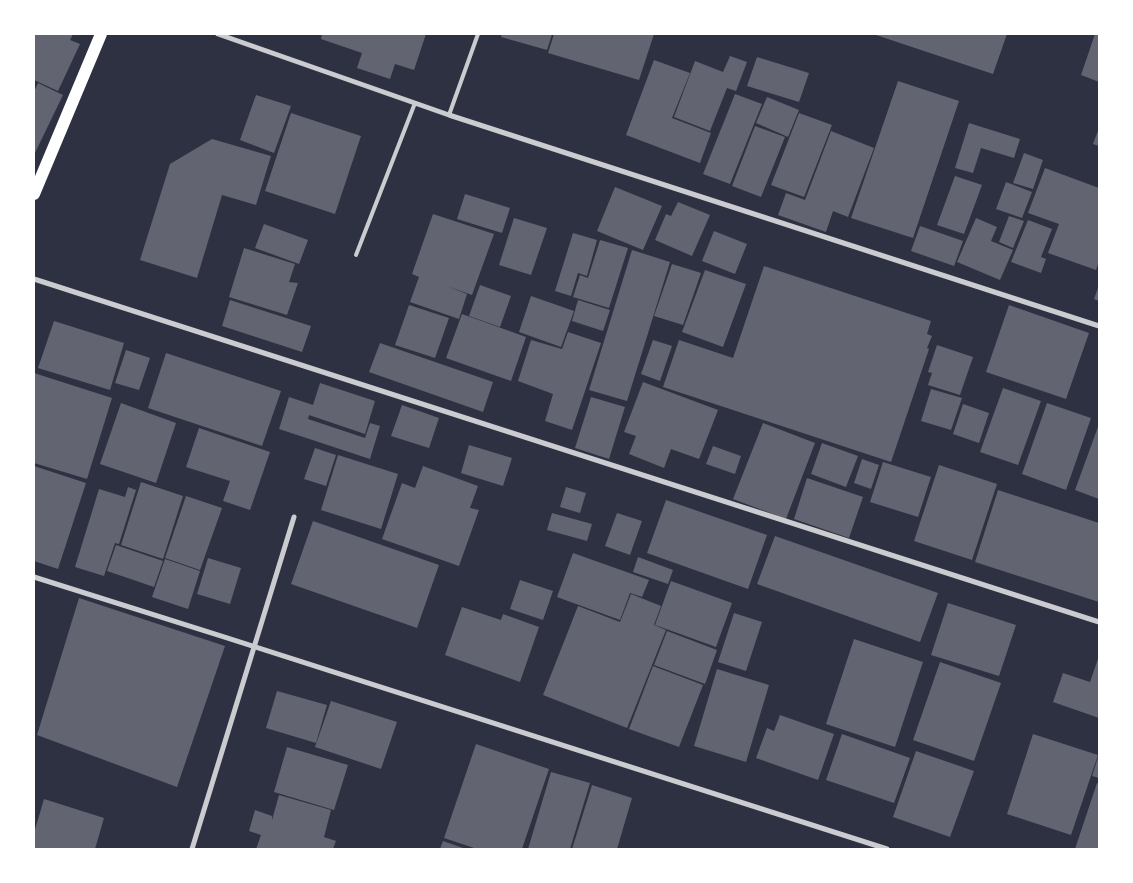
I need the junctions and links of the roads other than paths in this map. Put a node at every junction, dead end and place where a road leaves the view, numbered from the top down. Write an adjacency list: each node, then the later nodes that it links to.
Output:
1 (101, 34): 6 (main road)
2 (218, 34): 4 (street)
3 (478, 34): 5 (lane)
4 (415, 103): 5 (street); 7 (lane)
5 (449, 115): 9 (street)
6 (34, 194)
7 (356, 255)
8 (34, 280): 12 (street)
9 (1099, 326)
10 (294, 517): 13 (street)
11 (34, 578): 13 (street)
12 (1099, 622)
13 (254, 646): 14 (street); 15 (street)
14 (192, 849)
15 (887, 849)

